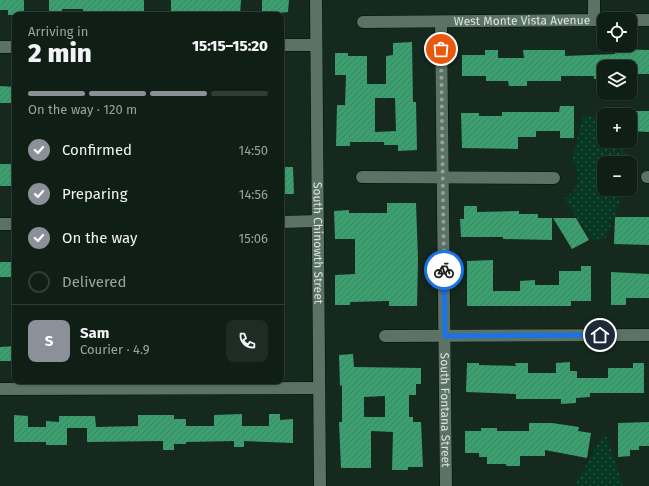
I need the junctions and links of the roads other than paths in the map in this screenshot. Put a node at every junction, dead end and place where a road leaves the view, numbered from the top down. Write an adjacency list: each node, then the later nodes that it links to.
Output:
1 (316, 0): 10 (street, South Chinowth Street)
2 (594, 0): 3 (street)
3 (597, 12)
4 (597, 20): 8 (street, West Monte Vista Avenue)
5 (637, 20): 6 (street)
6 (649, 20)
7 (363, 22): 8 (street, West Monte Vista Avenue)
8 (441, 22): 14 (street, South Fontana Street)
9 (284, 45): 10 (street)
10 (316, 45): 16 (street, South Chinowth Street)
11 (0, 47): 12 (street)
12 (12, 47)
13 (362, 177): 14 (street)
14 (443, 178): 15 (street); 22 (street, South Fontana Street)
15 (554, 178)
16 (318, 221): 17 (street); 23 (street, South Chinowth Street)
17 (284, 222)
18 (0, 224): 19 (street)
19 (12, 224)
20 (649, 335): 22 (street)
21 (385, 336): 22 (street)
22 (445, 336): 26 (street, South Fontana Street)
23 (319, 388): 24 (street); 25 (street, South Chinowth Street)
24 (0, 389)
25 (320, 486)
26 (446, 486)

